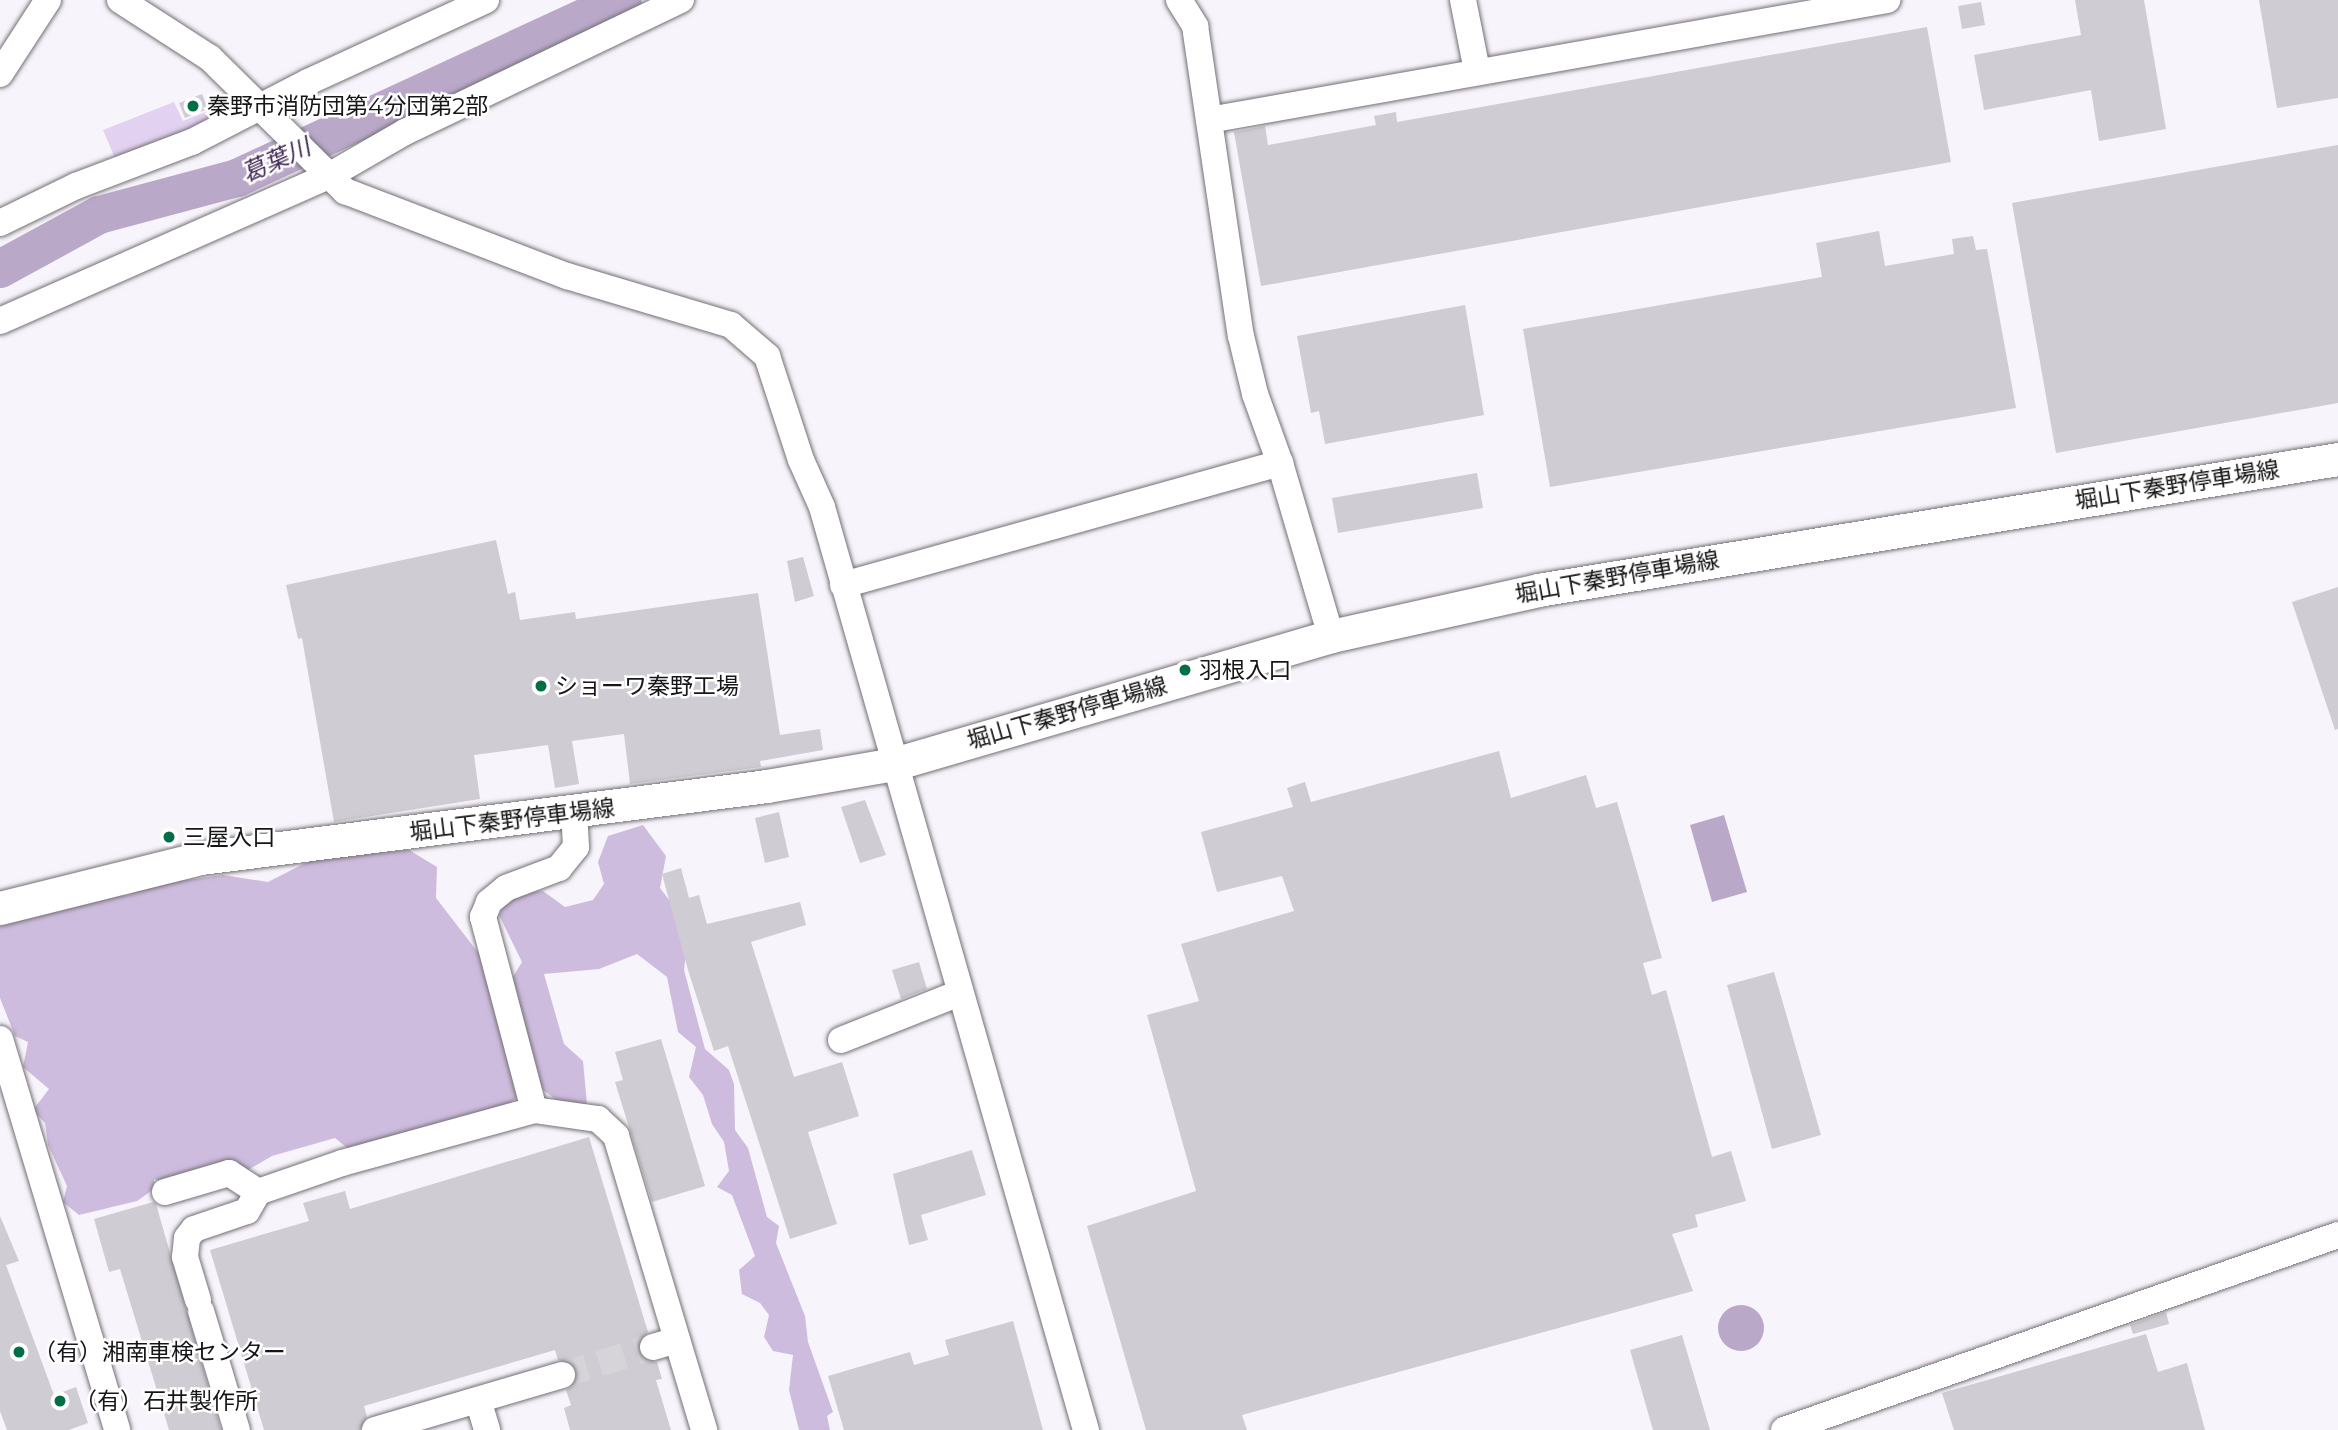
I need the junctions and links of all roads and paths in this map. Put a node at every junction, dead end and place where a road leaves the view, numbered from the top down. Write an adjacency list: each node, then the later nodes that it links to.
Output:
1 (48, 0): 10 (street)
2 (120, 0): 11 (street)
3 (486, 0): 11 (street)
4 (681, 0): 13 (street)
5 (1179, 0): 12 (street)
6 (1463, 0): 9 (street)
7 (1887, 0): 8 (street)
8 (1861, 2): 9 (street)
9 (1477, 71): 12 (street)
10 (0, 74)
11 (262, 106): 13 (street); 14 (street)
12 (1209, 120): 17 (street)
13 (322, 172): 15 (street); 18 (street)
14 (0, 223)
15 (0, 321)
16 (2338, 458): 19 (main road, 堀山下秦野停車場線)
17 (1280, 463): 18 (street); 19 (street)
18 (843, 585): 20 (street)
19 (1331, 636): 20 (main road, 堀山下秦野停車場線)
20 (894, 764): 21 (main road, 堀山下秦野停車場線); 23 (street)
21 (574, 812): 22 (main road, 堀山下秦野停車場線); 26 (street)
22 (0, 908)
23 (960, 993): 25 (street); 37 (street)
24 (0, 1039): 32 (street)
25 (841, 1040)
26 (534, 1110): 28 (street); 36 (street)
27 (165, 1192): 28 (street)
28 (258, 1192): 33 (street)
29 (2338, 1235): 38 (street)
30 (562, 1375): 31 (street)
31 (478, 1399): 34 (street); 35 (street)
32 (117, 1430)
33 (237, 1430)
34 (375, 1430)
35 (487, 1430)
36 (704, 1430)
37 (1086, 1430)
38 (1784, 1430)

